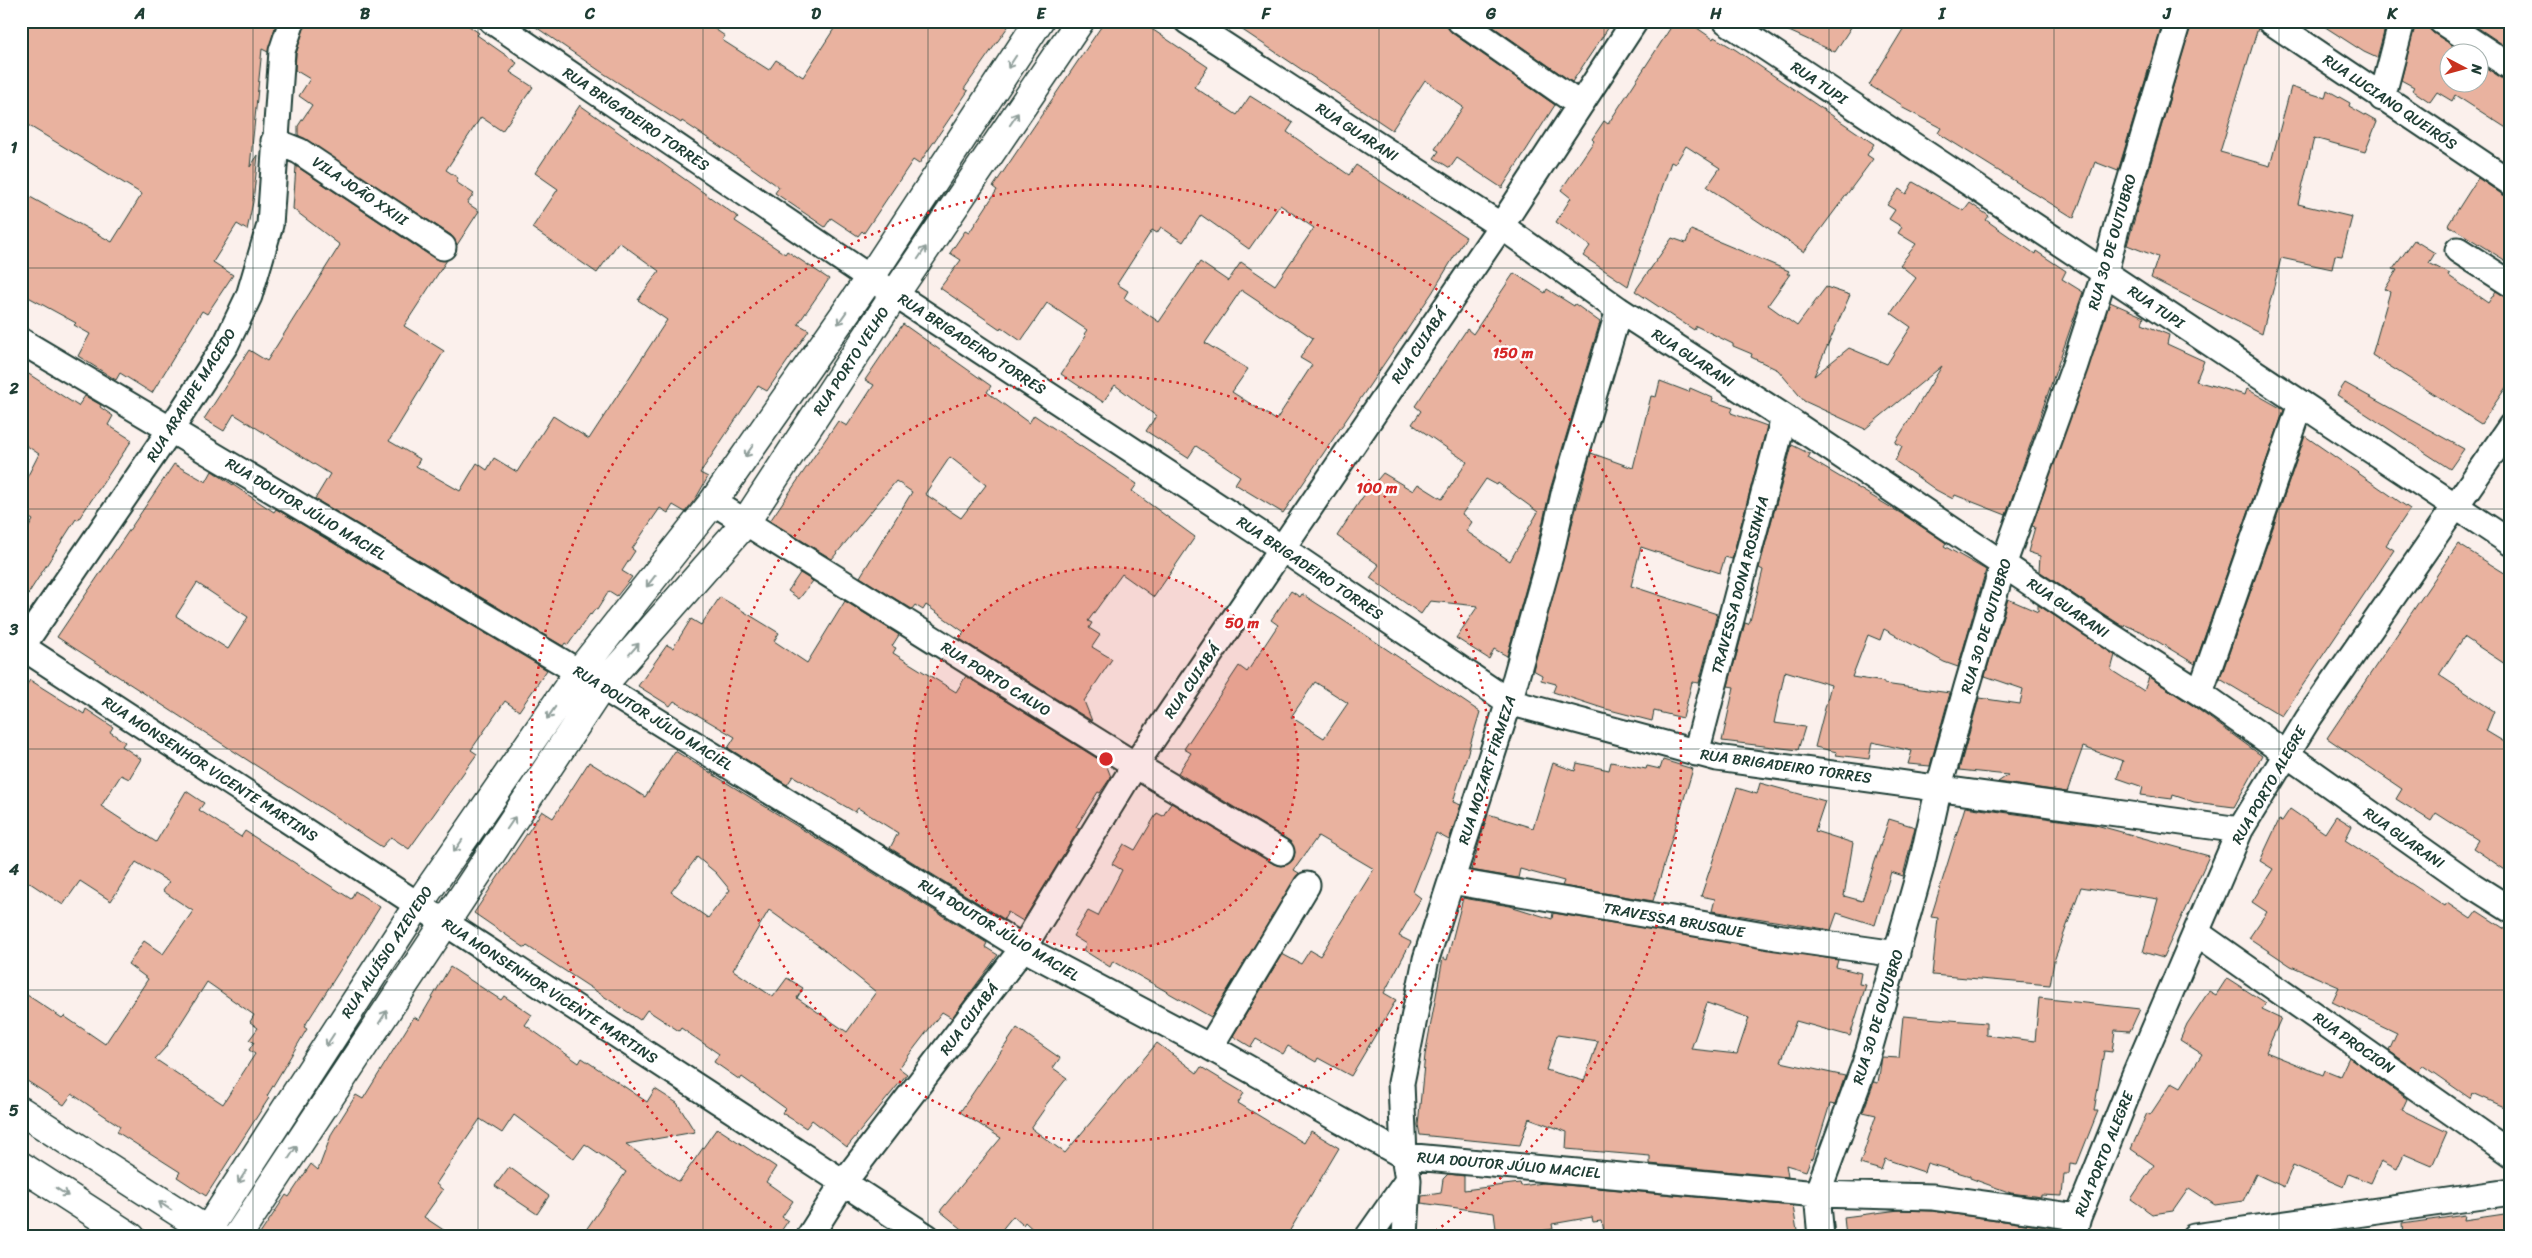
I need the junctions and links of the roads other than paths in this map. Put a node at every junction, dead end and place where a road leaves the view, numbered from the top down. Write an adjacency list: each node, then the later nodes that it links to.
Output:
1 (292, 21): 16 (street, RUA ARARIPE MACEDO)
2 (492, 21): 22 (street, RUA BRIGADEIRO TORRES)
3 (1039, 21): 22 (main road, RUA PORTO VELHO, one-way to 22)
4 (1080, 21): 24 (main road, RUA PORTO VELHO, one-way to 4)
5 (1187, 21): 18 (street, RUA GUARANI)
6 (1460, 21): 15 (street)
7 (1635, 21): 15 (street, RUA CUIABÁ)
8 (1726, 21): 21 (street, RUA TUPI)
9 (2178, 21): 21 (street, RUA 30 DE OUTUBRO)
10 (2270, 21): 14 (street, RUA LUCIANO QUEIRÓS)
11 (2402, 21): 14 (street)
12 (2441, 21): 13 (street)
13 (2511, 67)
14 (2382, 98): 17 (street, RUA LUCIANO QUEIRÓS)
15 (1580, 105): 18 (street, RUA CUIABÁ)
16 (274, 141): 19 (street, VILA JOÃO XXIII); 30 (street, RUA ARARIPE MACEDO)
17 (2511, 183)
18 (1501, 226): 25 (street, RUA GUARANI); 35 (street, RUA CUIABÁ)
19 (443, 247)
20 (2458, 250): 23 (street)
21 (2105, 272): 27 (street, RUA TUPI); 36 (street, RUA 30 DE OUTUBRO)
22 (870, 278): 24 (street, RUA BRIGADEIRO TORRES); 31 (main road, RUA PORTO VELHO, one-way to 31)
23 (2511, 284)
24 (895, 294): 33 (main road, RUA PORTO VELHO); 35 (street, RUA BRIGADEIRO TORRES)
25 (1619, 310): 28 (street, RUA GUARANI); 41 (street, RUA MOZART FIRMEZA)
26 (21, 341): 30 (street, RUA DOUTOR JÚLIO MACIEL)
27 (2301, 404): 32 (street, RUA TUPI); 40 (street)
28 (1784, 417): 36 (street, RUA GUARANI); 42 (street, TRAVESSA DONA ROSINHA)
29 (2511, 426): 32 (street, RUA PORTO ALEGRE)
30 (171, 429): 37 (street, RUA ARARIPE MACEDO); 38 (street, RUA DOUTOR JÚLIO MACIEL)
31 (713, 502): 33 (street, RUA PORTO CALVO); 38 (main road, RUA PORTO VELHO, one-way to 38)
32 (2456, 507): 34 (street, RUA TUPI); 43 (street, RUA PORTO ALEGRE)
33 (745, 523): 39 (main road, RUA PORTO VELHO, one-way to 33); 44 (street, RUA PORTO CALVO)
34 (2511, 543)
35 (1283, 548): 41 (street, RUA BRIGADEIRO TORRES); 44 (street, RUA CUIABÁ)
36 (2003, 565): 40 (street, RUA GUARANI); 45 (street, RUA 30 DE OUTUBRO)
37 (22, 647): 50 (street, RUA MONSENHOR VICENTE MARTINS)
38 (578, 673): 39 (street, RUA DOUTOR JÚLIO MACIEL); 50 (main road, RUA ALUÍSIO AZEVEDO, one-way to 50)
39 (602, 686): 52 (main road, RUA ALUÍSIO AZEVEDO, one-way to 39); 54 (street, RUA DOUTOR JÚLIO MACIEL)
40 (2200, 693): 43 (street, RUA GUARANI)
41 (1509, 702): 42 (street, RUA BRIGADEIRO TORRES); 48 (street, RUA MOZART FIRMEZA)
42 (1696, 752): 45 (street, RUA BRIGADEIRO TORRES)
43 (2285, 754): 46 (street, RUA PORTO ALEGRE); 51 (street, RUA GUARANI)
44 (1135, 765): 47 (street, RUA PORTO CALVO); 54 (street, RUA CUIABÁ)
45 (1939, 788): 46 (street, RUA BRIGADEIRO TORRES); 55 (street, RUA 30 DE OUTUBRO)
46 (2240, 830): 53 (street, RUA PORTO ALEGRE)
47 (1281, 852)
48 (1451, 881): 55 (street, TRAVESSA BRUSQUE); 60 (street, RUA MOZART FIRMEZA)
49 (1307, 885): 56 (street)
50 (418, 905): 52 (street, RUA MONSENHOR VICENTE MARTINS); 65 (main road, RUA ALUÍSIO AZEVEDO, one-way to 65)
51 (2511, 910)
52 (445, 922): 61 (street, RUA MONSENHOR VICENTE MARTINS); 67 (main road, RUA ALUÍSIO AZEVEDO, one-way to 52)
53 (2197, 933): 58 (street, RUA PROCION); 64 (street, RUA PORTO ALEGRE)
54 (1023, 948): 56 (street, RUA DOUTOR JÚLIO MACIEL); 61 (street, RUA CUIABÁ)
55 (1897, 954): 63 (street, RUA 30 DE OUTUBRO)
56 (1210, 1047): 60 (street, RUA DOUTOR JÚLIO MACIEL)
57 (21, 1111): 65 (main road, one-way to 57)
58 (2511, 1154)
59 (21, 1166): 66 (main road, one-way to 66)
60 (1406, 1168): 63 (street, RUA DOUTOR JÚLIO MACIEL); 70 (street); 71 (street, RUA MOZART FIRMEZA)
61 (844, 1182): 68 (street, RUA CUIABÁ); 69 (street, RUA MONSENHOR VICENTE MARTINS)
62 (2511, 1192): 73 (street)
63 (1818, 1194): 64 (street, RUA DOUTOR JÚLIO MACIEL); 72 (street, RUA 30 DE OUTUBRO)
64 (2075, 1227)
65 (209, 1235)
66 (131, 1237)
67 (237, 1237)
68 (809, 1237)
69 (927, 1237)
70 (1368, 1237)
71 (1405, 1237)
72 (1822, 1237)
73 (2194, 1237)

